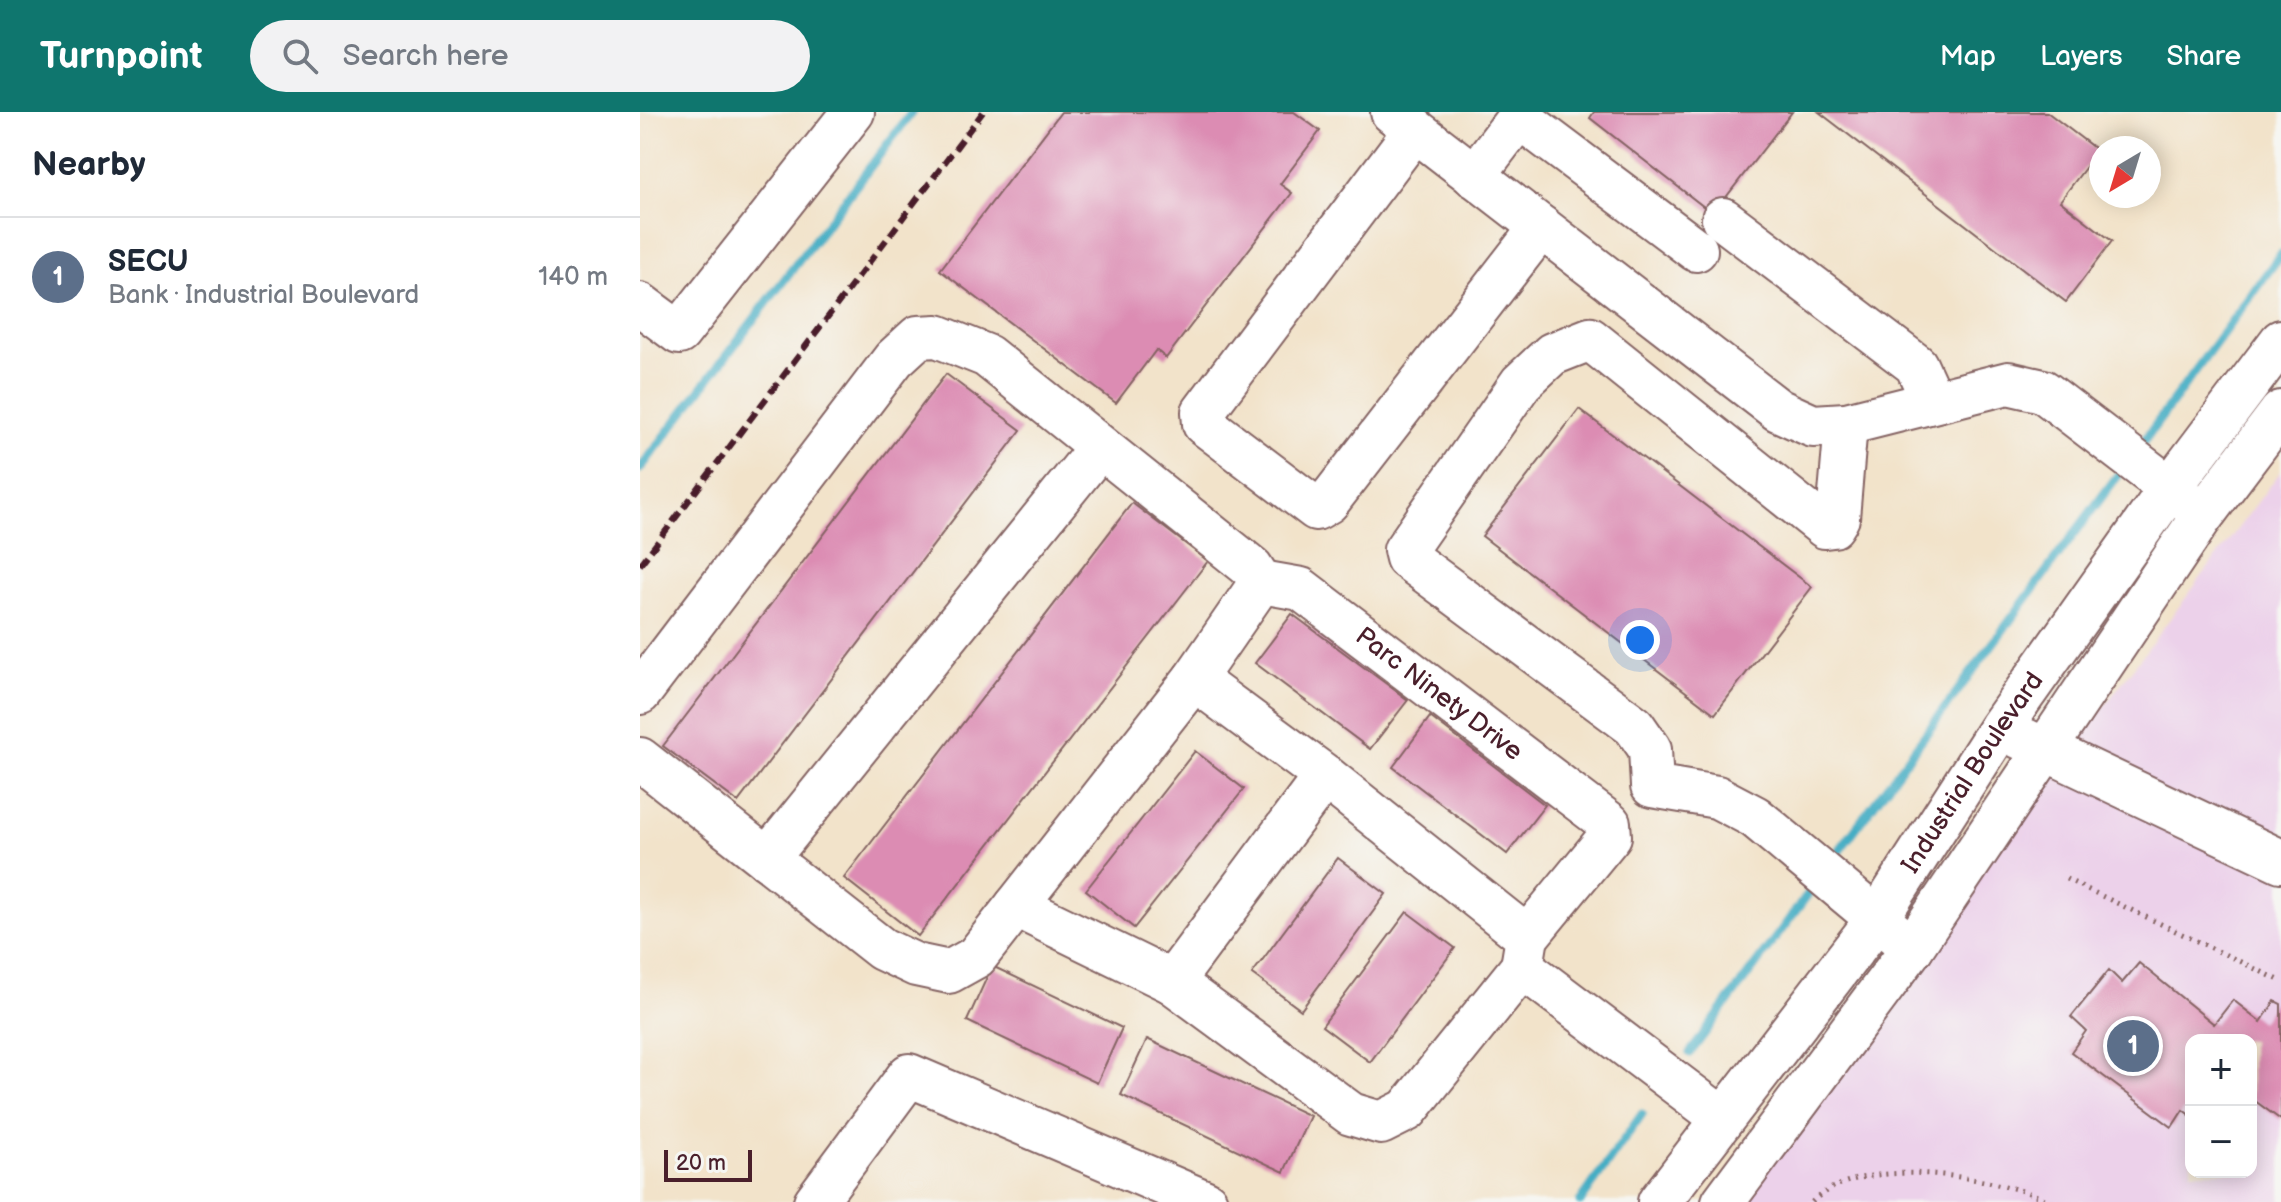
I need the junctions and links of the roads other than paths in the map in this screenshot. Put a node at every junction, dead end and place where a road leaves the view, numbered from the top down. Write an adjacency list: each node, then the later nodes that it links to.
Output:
1 (853, 112): 9 (street)
2 (1521, 114): 4 (street); 7 (street)
3 (1403, 121): 4 (street); 6 (street)
4 (1474, 176): 6 (street)
5 (1723, 219): 12 (street)
6 (1541, 227): 8 (street)
7 (1696, 250)
8 (1623, 292): 10 (street); 14 (street)
9 (640, 304)
10 (1590, 339): 14 (street); 28 (street)
11 (2281, 341): 16 (street, Industrial Boulevard)
12 (1932, 400): 14 (street); 16 (street)
13 (2281, 412): 17 (street, Industrial Boulevard)
14 (1846, 424)
15 (1100, 447): 18 (street); 20 (street); 25 (street)
16 (2161, 481): 17 (street); 21 (street, Industrial Boulevard)
17 (2204, 514): 22 (street, Industrial Boulevard)
18 (1261, 582): 19 (street); 30 (street, Parc Ninety Drive)
19 (1194, 679): 24 (street); 27 (street)
20 (640, 693)
21 (2000, 728): 22 (street); 28 (street, Industrial Boulevard)
22 (2044, 750): 26 (street); 29 (street, Industrial Boulevard)
23 (640, 759): 25 (street)
24 (1325, 776): 30 (street); 31 (street)
25 (767, 859): 27 (street)
26 (2281, 861)
27 (1016, 906): 31 (street)
28 (1877, 919): 29 (street); 32 (street, Industrial Boulevard)
29 (1912, 948): 36 (street, Industrial Boulevard)
30 (1525, 952): 31 (street); 32 (street)
31 (1172, 982)
32 (1722, 1118): 35 (street, Industrial Boulevard)
33 (815, 1202): 34 (street)
34 (1206, 1202)
35 (1659, 1202)
36 (1723, 1202)

